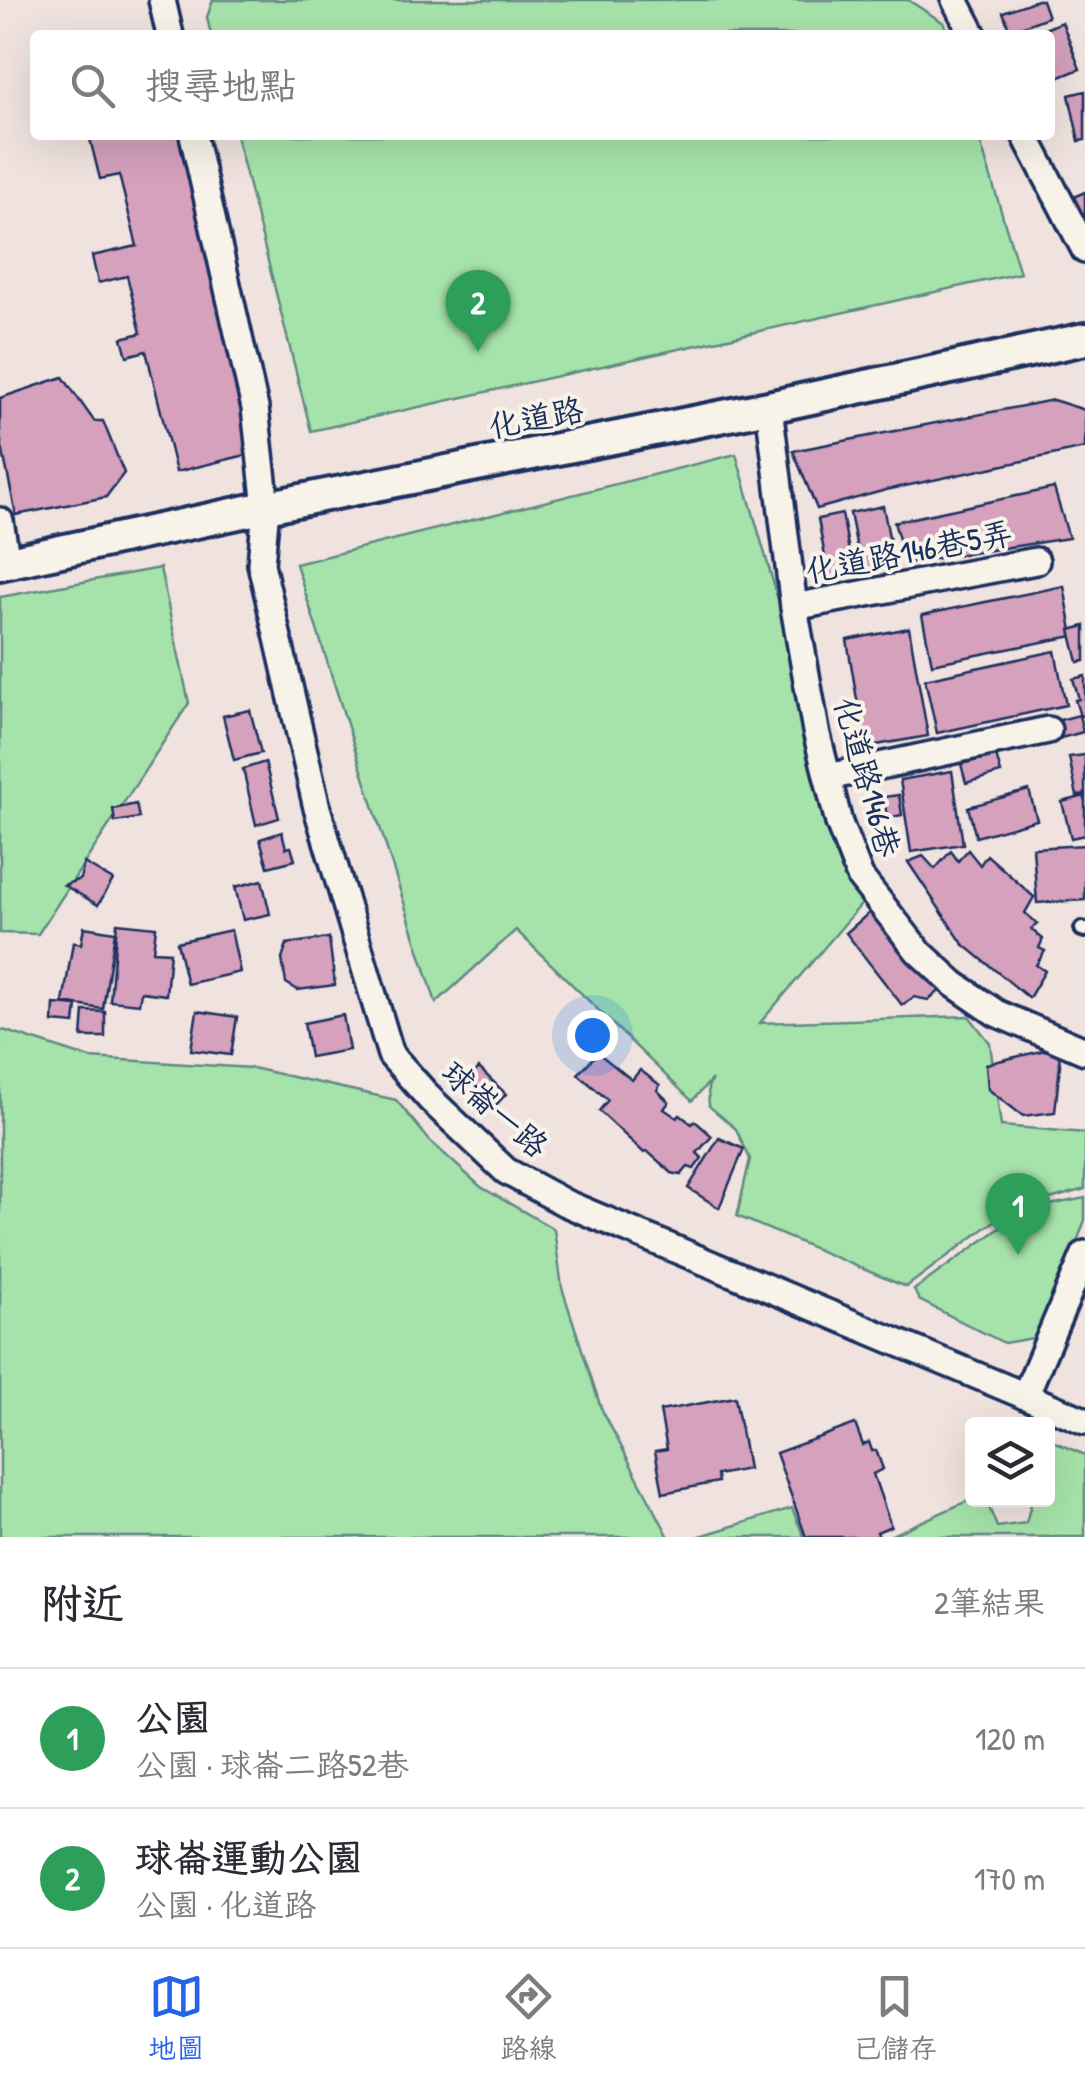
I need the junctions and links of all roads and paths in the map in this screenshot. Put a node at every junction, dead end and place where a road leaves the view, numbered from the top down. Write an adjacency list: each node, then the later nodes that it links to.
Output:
1 (162, 0): 3 (street)
2 (955, 0): 4 (street)
3 (169, 30)
4 (970, 30)
5 (194, 140): 10 (street, 球崙一路)
6 (1028, 140): 7 (street)
7 (1085, 250)
8 (1085, 339): 9 (street, 化道路)
9 (769, 407): 10 (street, 化道路); 14 (street, 化道路146巷)
10 (266, 507): 13 (street, 化道路); 19 (street, 球崙一路)
11 (0, 521): 13 (street)
12 (1036, 561): 14 (street, 化道路146巷5弄)
13 (4, 563)
14 (794, 607): 16 (street, 化道路146巷)
15 (1048, 730): 16 (street)
16 (828, 777): 17 (street, 化道路146巷)
17 (1085, 1051)
18 (1085, 1254): 19 (street)
19 (1025, 1396): 20 (street, 球崙一路)
20 (1085, 1421)

